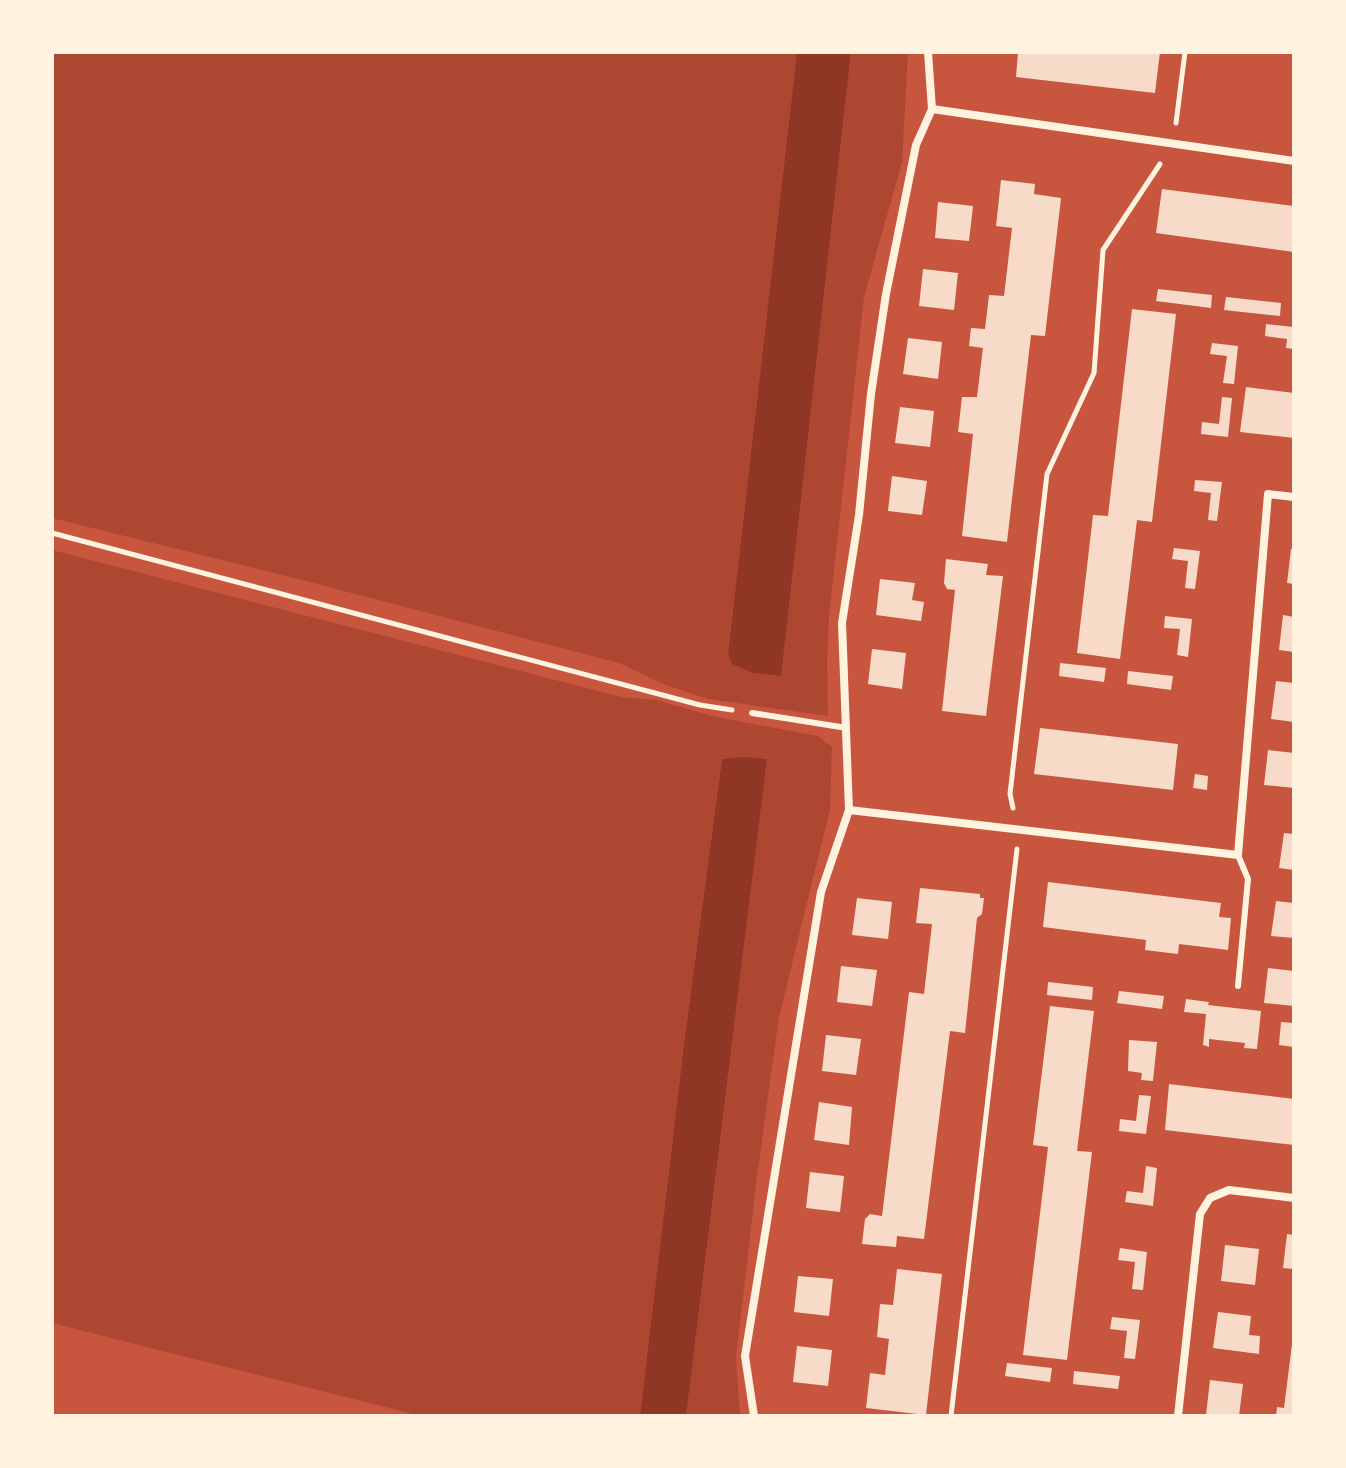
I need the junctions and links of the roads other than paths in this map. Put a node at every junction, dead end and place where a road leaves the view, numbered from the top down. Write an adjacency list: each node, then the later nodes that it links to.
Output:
1 (928, 52): 2 (street)
2 (932, 109): 3 (street); 6 (street)
3 (1294, 161)
4 (1294, 497): 8 (street)
5 (752, 713): 6 (lane)
6 (847, 728): 7 (street)
7 (849, 810): 8 (street); 11 (street)
8 (1238, 855): 9 (lane)
9 (1238, 986)
10 (1294, 1198): 12 (street)
11 (754, 1416)
12 (1178, 1416)

